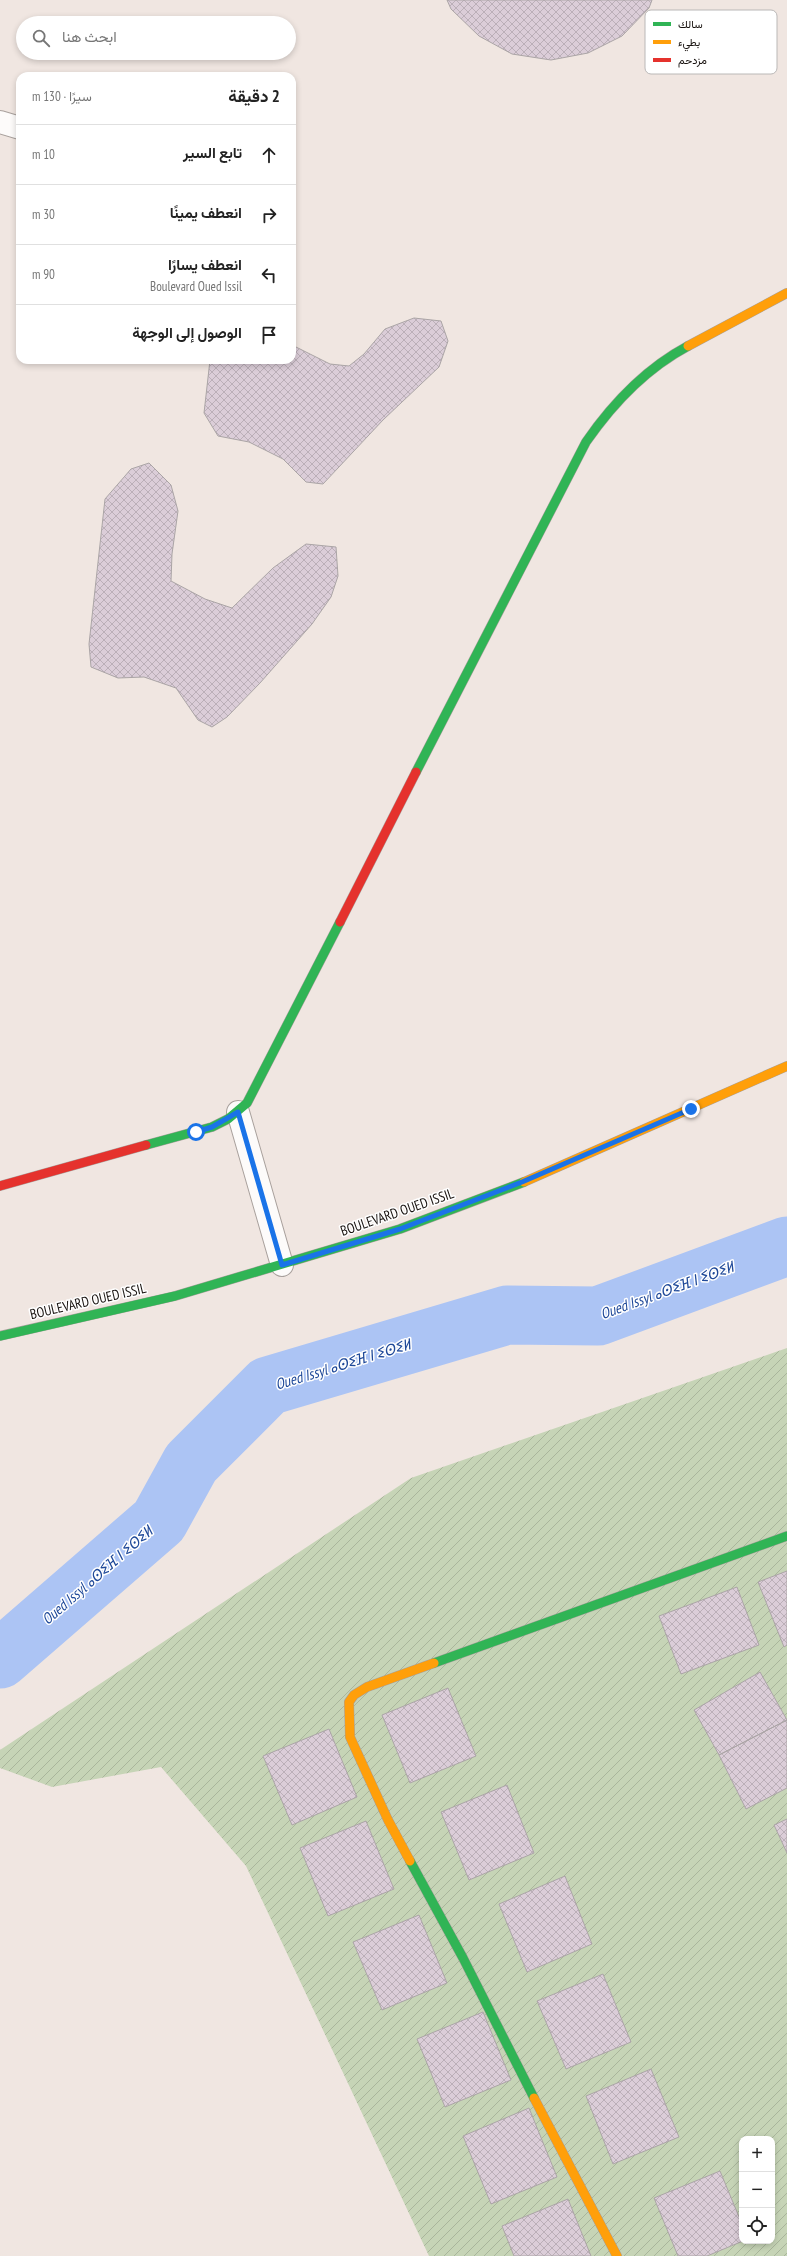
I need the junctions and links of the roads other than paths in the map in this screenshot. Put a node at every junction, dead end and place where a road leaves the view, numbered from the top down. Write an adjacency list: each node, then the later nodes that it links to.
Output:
1 (0, 122): 2 (street)
2 (16, 127)
3 (787, 293): 5 (street)
4 (787, 1066): 7 (street, BOULEVARD OUED ISSIL)
5 (238, 1112): 6 (street); 7 (street)
6 (0, 1186)
7 (282, 1265): 8 (street, BOULEVARD OUED ISSIL)
8 (0, 1336)
9 (787, 1536): 10 (street)
10 (618, 2256)

